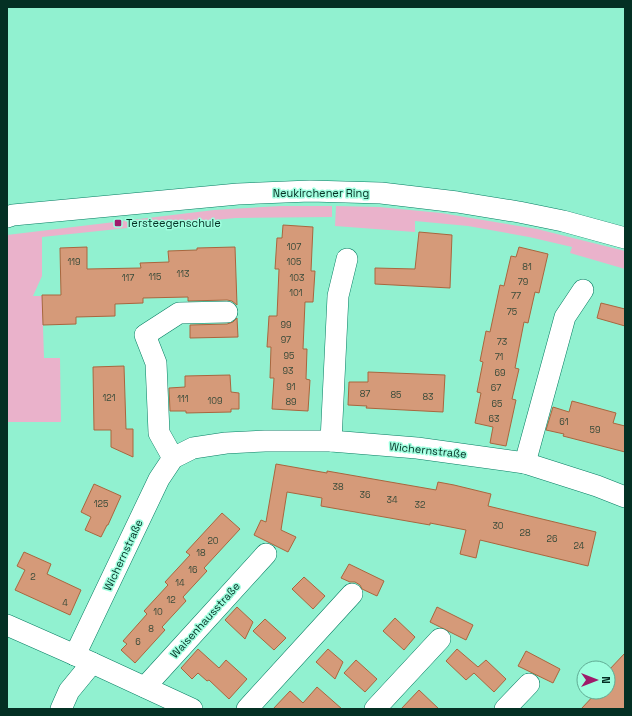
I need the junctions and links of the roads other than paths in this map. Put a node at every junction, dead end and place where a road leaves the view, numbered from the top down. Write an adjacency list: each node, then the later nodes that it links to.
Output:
1 (9, 215): 2 (street, Neukirchener Ring)
2 (625, 238)
3 (347, 259): 6 (street)
4 (583, 290): 8 (street)
5 (227, 312): 7 (street)
6 (331, 441): 7 (street, Wichernstraße); 8 (street, Wichernstraße)
7 (173, 458): 14 (street, Wichernstraße)
8 (525, 463): 9 (street, Wichernstraße)
9 (625, 497)
10 (266, 554): 16 (street, Waisenhausstraße)
11 (352, 594): 19 (street)
12 (7, 624): 14 (street)
13 (440, 638): 20 (street)
14 (84, 659): 16 (street); 17 (street, Wichernstraße)
15 (529, 684): 21 (street)
16 (145, 687): 18 (street)
17 (61, 709)
18 (192, 709)
19 (247, 709)
20 (375, 709)
21 (505, 709)

